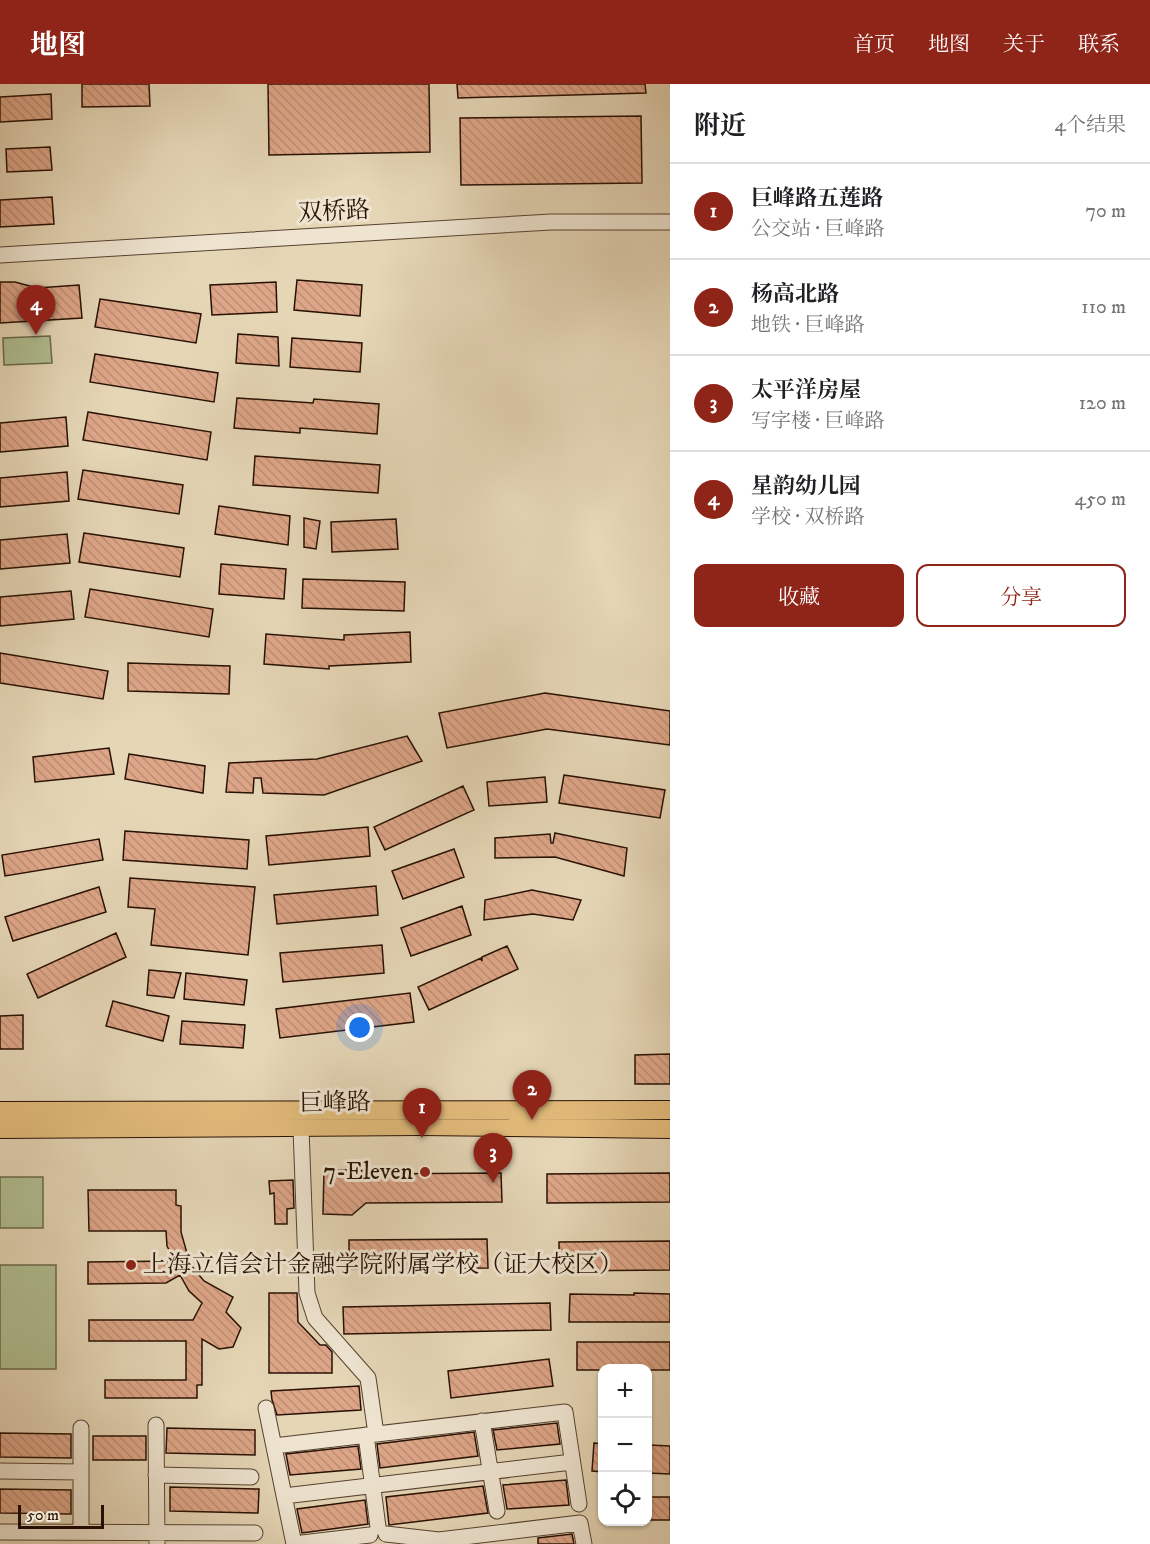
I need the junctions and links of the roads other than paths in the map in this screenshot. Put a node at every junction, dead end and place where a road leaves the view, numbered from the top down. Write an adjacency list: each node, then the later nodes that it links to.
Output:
1 (670, 222): 2 (street, 双桥路)
2 (0, 255)
3 (670, 1110): 4 (main road, 巨峰路)
4 (0, 1111)
5 (301, 1128): 6 (main road, 巨峰路); 7 (main road, 巨峰路); 13 (street)
6 (0, 1129)
7 (670, 1129)
8 (266, 1408): 14 (street)
9 (482, 1421): 13 (street); 15 (street); 18 (street)
10 (260, 1424): 31 (street)
11 (156, 1425): 19 (street)
12 (81, 1428): 17 (street)
13 (371, 1434): 14 (street); 21 (street)
14 (274, 1446): 22 (street)
15 (573, 1462): 18 (street); 23 (street)
16 (0, 1471): 17 (street)
17 (81, 1472): 26 (street)
18 (491, 1472): 21 (street); 24 (street)
19 (156, 1475): 20 (street); 29 (street)
20 (251, 1477)
21 (373, 1486): 22 (street); 27 (street)
22 (284, 1496): 32 (street)
23 (579, 1504)
24 (497, 1511)
25 (0, 1532): 26 (street)
26 (81, 1532): 29 (street)
27 (378, 1532): 30 (street); 32 (street)
28 (255, 1533): 29 (street)
29 (157, 1538)
30 (439, 1542): 33 (street)
31 (284, 1544)
32 (298, 1544)
33 (584, 1544)

